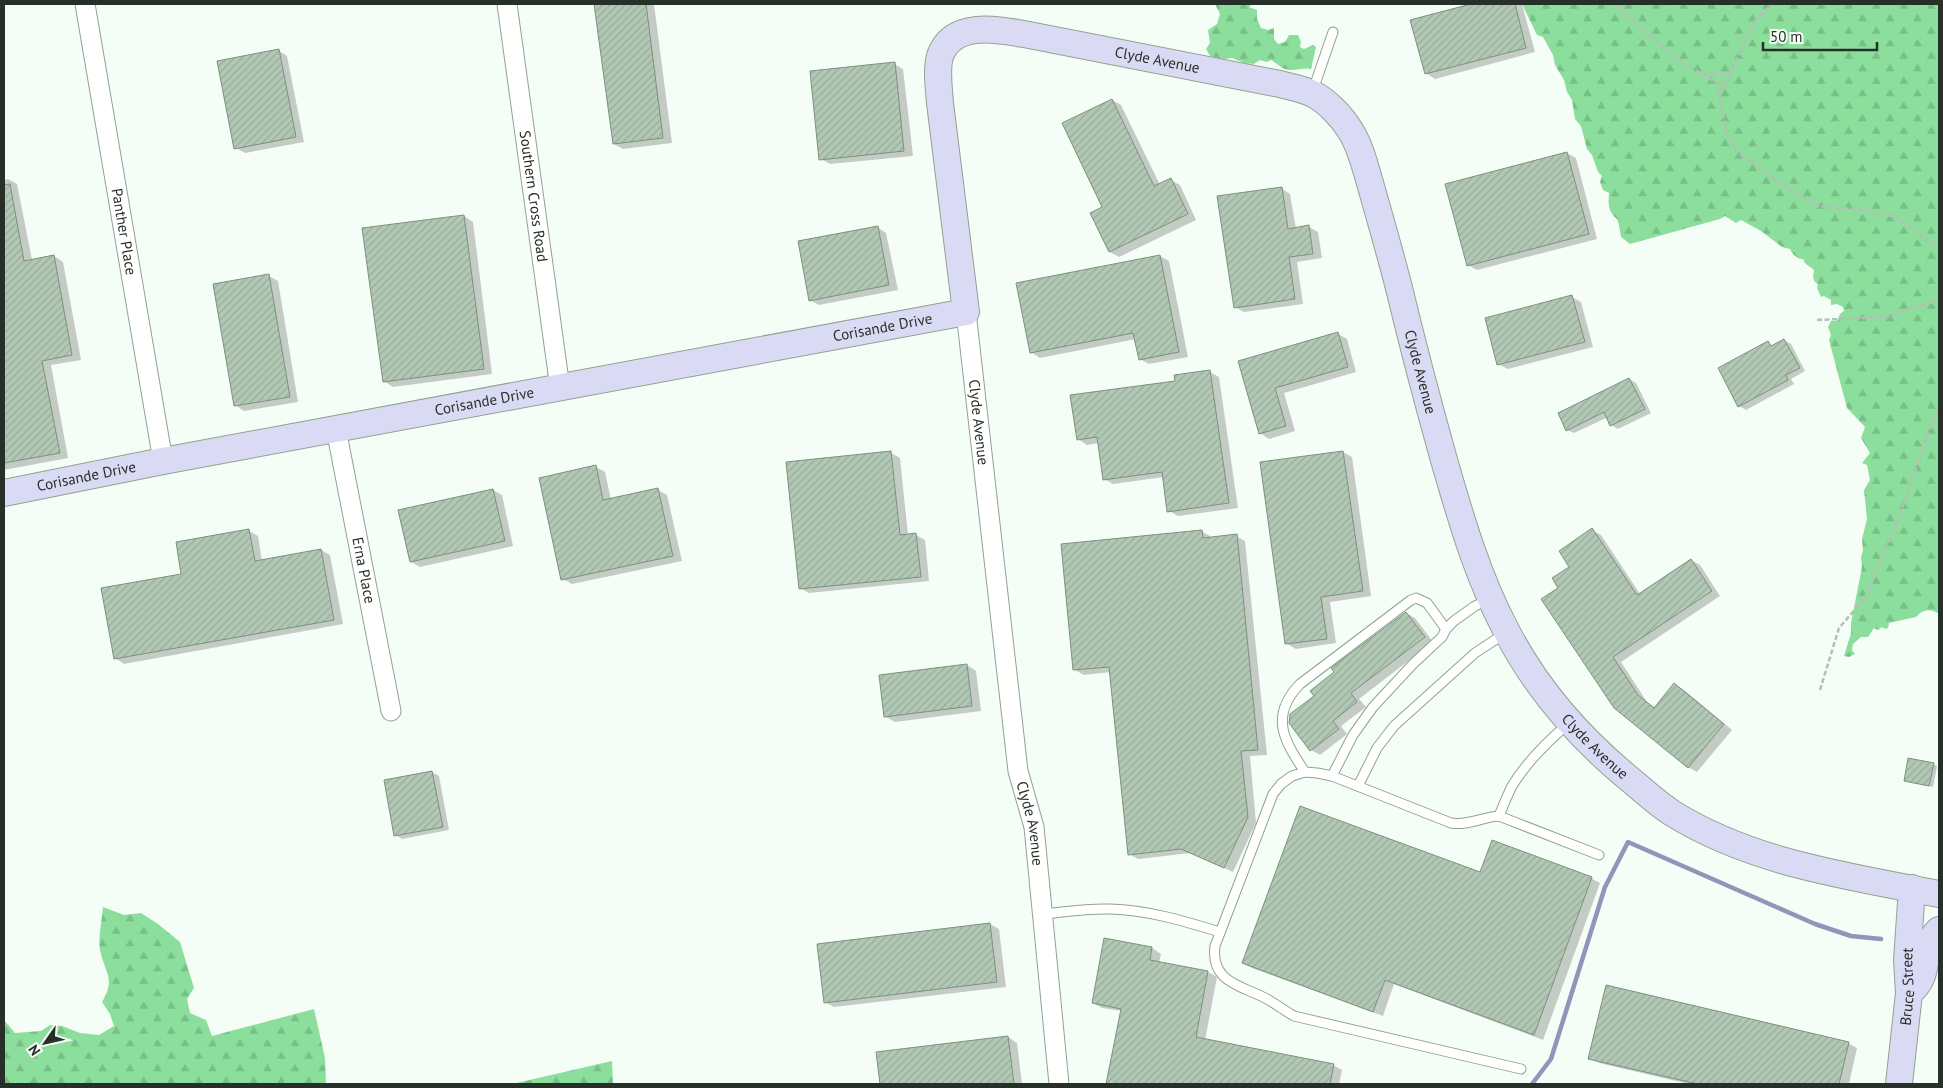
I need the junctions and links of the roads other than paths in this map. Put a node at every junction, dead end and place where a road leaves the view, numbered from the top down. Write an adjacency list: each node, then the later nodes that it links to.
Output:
1 (85, 4): 8 (street, Panther Place)
2 (507, 4): 6 (street, Southern Cross Road)
3 (1333, 32): 4 (lane)
4 (1312, 93): 5 (street, Clyde Avenue); 10 (street, Clyde Avenue)
5 (966, 312): 6 (street, Corisande Drive); 22 (street, Clyde Avenue)
6 (560, 388): 7 (street, Corisande Drive)
7 (336, 429): 8 (street, Corisande Drive); 13 (street, Erna Place)
8 (163, 461): 9 (street, Corisande Drive)
9 (4, 492)
10 (1490, 599): 11 (lane); 12 (street, Clyde Avenue)
11 (1446, 628): 15 (lane); 16 (lane)
12 (1507, 632): 14 (street, Clyde Avenue); 17 (lane)
13 (391, 711)
14 (1570, 722): 18 (lane); 20 (street, Clyde Avenue)
15 (1305, 772): 16 (lane); 24 (lane)
16 (1332, 776): 17 (lane)
17 (1358, 786): 18 (lane)
18 (1499, 816): 19 (lane)
19 (1599, 854)
20 (1912, 888): 21 (street, Clyde Avenue); 25 (street, Bruce Street)
21 (1939, 894)
22 (1043, 914): 24 (lane); 27 (street, Clyde Avenue)
23 (1939, 930): 25 (street)
24 (1220, 932): 26 (lane)
25 (1909, 993): 28 (street, Bruce Street)
26 (1521, 1069)
27 (1059, 1084)
28 (1899, 1084)

